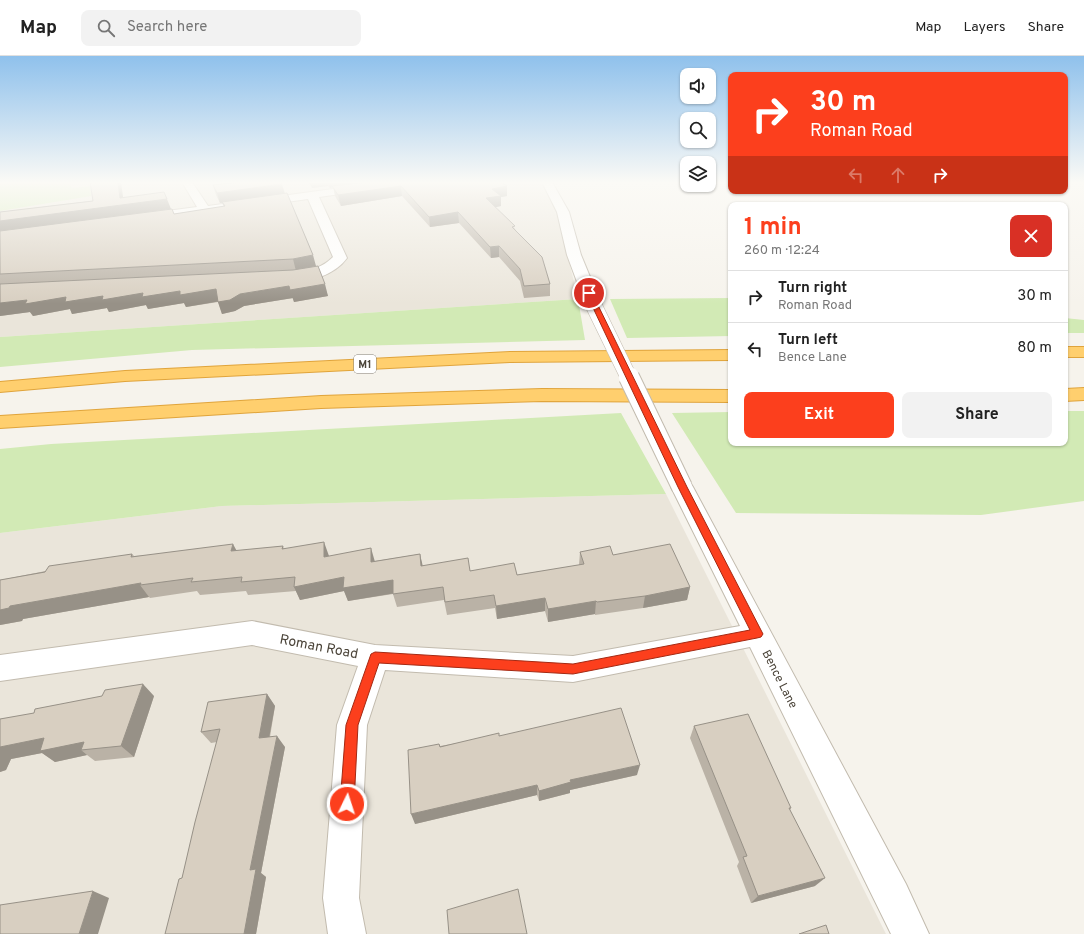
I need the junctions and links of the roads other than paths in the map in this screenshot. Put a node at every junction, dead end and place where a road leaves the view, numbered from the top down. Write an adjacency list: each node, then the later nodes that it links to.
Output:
1 (324, 223): 3 (street)
2 (566, 223): 12 (street, Bence Lane, bridge)
3 (280, 277)
4 (1068, 352): 5 (highway)
5 (1084, 352)
6 (728, 355): 7 (highway, M1)
7 (0, 387)
8 (1068, 394): 9 (highway)
9 (1084, 394)
10 (728, 396): 11 (highway)
11 (0, 422)
12 (757, 634): 13 (street, Roman Road); 16 (street, Bence Lane)
13 (375, 657): 14 (street, Roman Road); 15 (street)
14 (0, 668)
15 (347, 934)
16 (910, 934)

